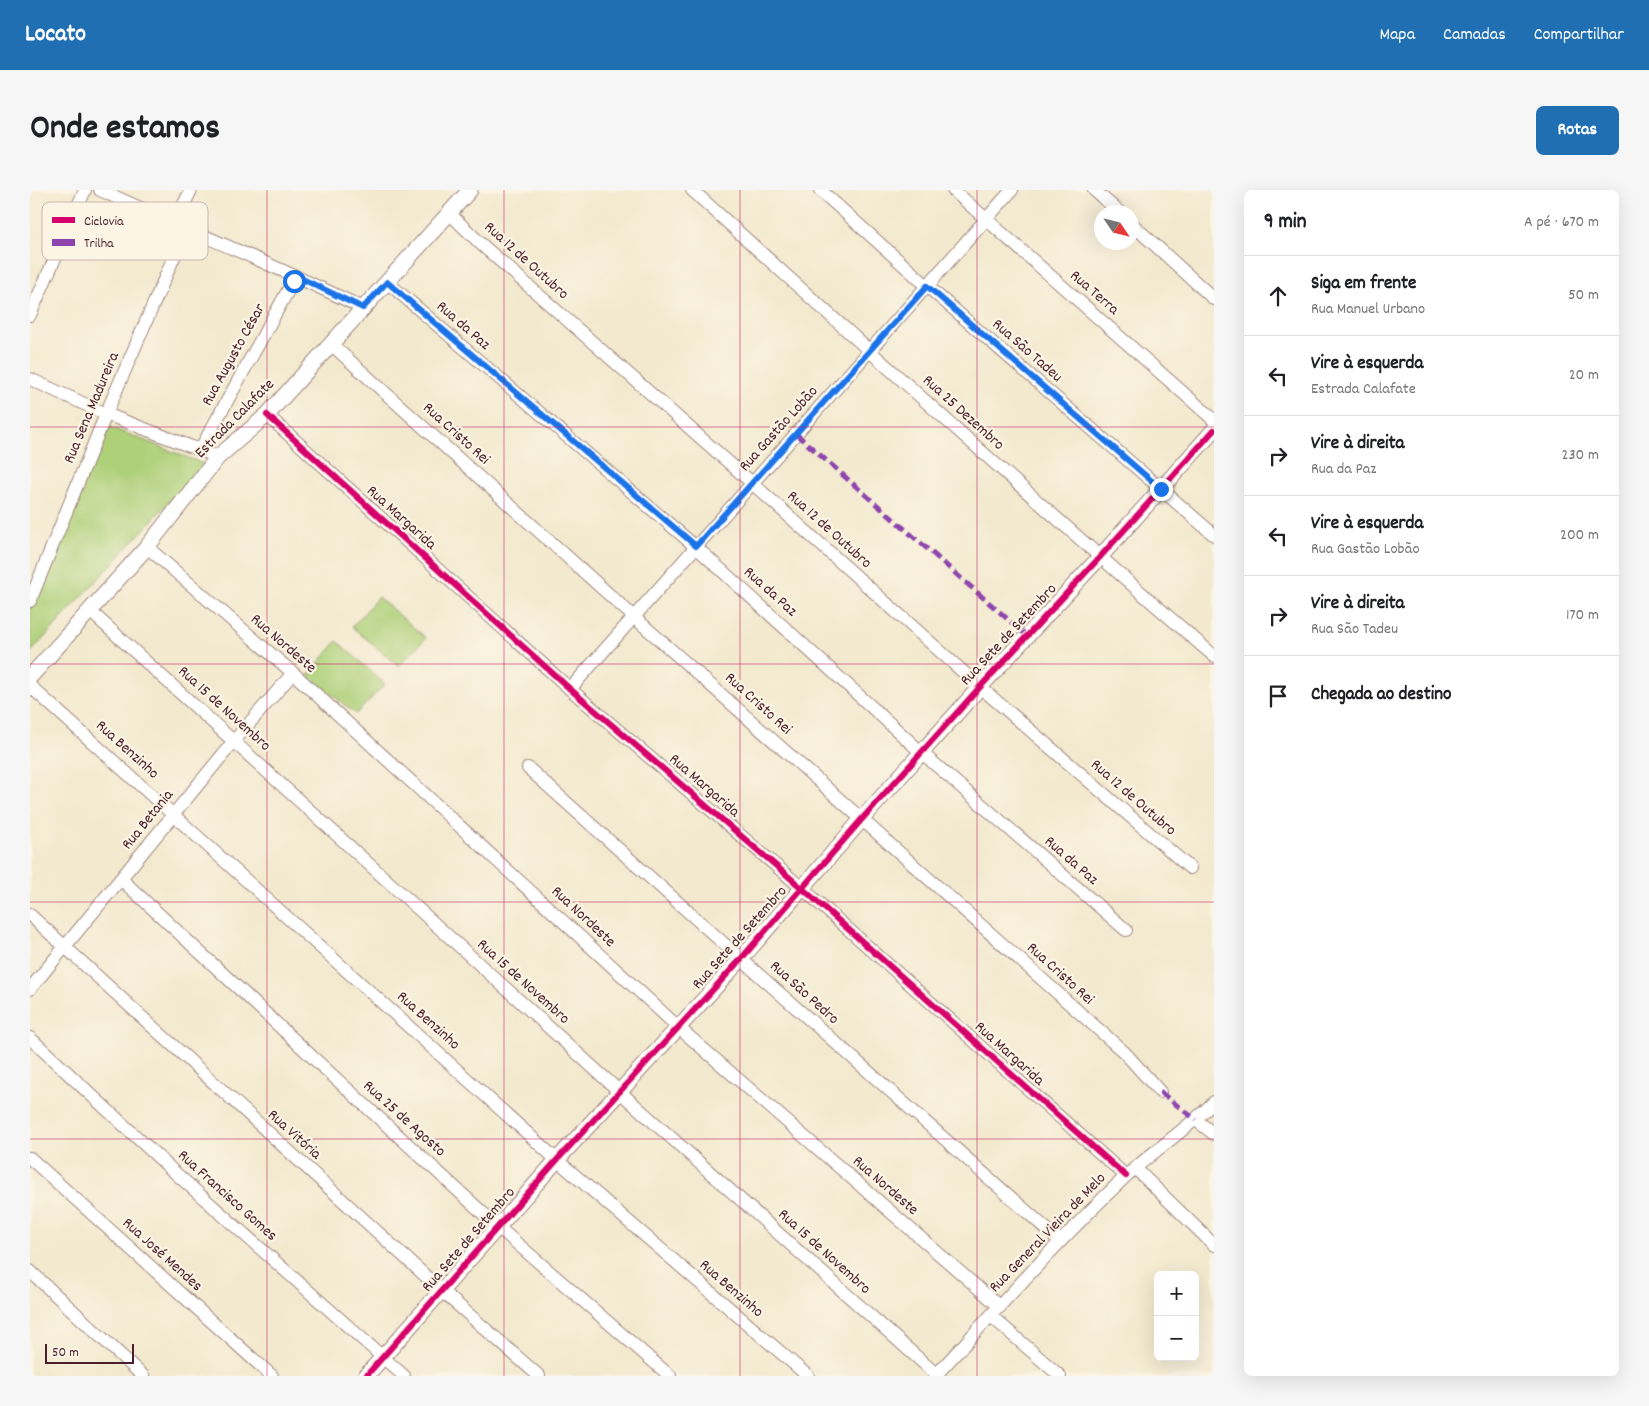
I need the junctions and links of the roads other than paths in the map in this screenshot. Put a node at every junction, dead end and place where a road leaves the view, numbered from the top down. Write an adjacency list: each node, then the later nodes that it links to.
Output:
1 (84, 190): 10 (street)
2 (100, 190): 11 (street)
3 (191, 190): 12 (street, Rua Sena Madureira)
4 (470, 190): 14 (street, Estrada Calafate)
5 (692, 190): 27 (street, Rua 25 Dezembro)
6 (820, 190): 22 (street, Rua São Tadeu)
7 (954, 190): 15 (street, Rua Terra)
8 (1012, 190): 15 (street, Rua Gastão Lobão)
9 (1094, 190): 13 (street)
10 (79, 202)
11 (127, 202)
12 (187, 202)
13 (1111, 205)
14 (449, 213): 21 (street, Estrada Calafate); 35 (street, Rua 12 de Outubro)
15 (986, 219): 22 (street, Rua Gastão Lobão); 31 (street, Rua Terra)
16 (1139, 230): 23 (street)
17 (208, 238): 20 (street)
18 (54, 260): 25 (street)
19 (167, 260): 29 (street, Rua Sena Madureira)
20 (296, 276): 24 (street); 33 (street, Rua Augusto César)
21 (387, 282): 24 (street, Estrada Calafate); 38 (street, Rua da Paz)
22 (927, 286): 27 (street, Rua Gastão Lobão); 36 (street, Rua São Tadeu)
23 (1214, 299)
24 (363, 308): 26 (street, Estrada Calafate)
25 (30, 315)
26 (331, 344): 30 (street, Estrada Calafate); 43 (street, Rua Cristo Rei)
27 (869, 351): 35 (street, Rua Gastão Lobão); 40 (street, Rua 25 Dezembro)
28 (30, 379): 29 (street)
29 (106, 414): 33 (street); 41 (street, Rua Sena Madureira)
30 (267, 415): 34 (street, Estrada Calafate); 49 (street, Rua Margarida)
31 (1214, 420)
32 (1214, 430): 36 (street, Rua Sete de Setembro)
33 (200, 450): 34 (street)
34 (218, 457): 39 (street, Estrada Calafate)
35 (752, 483): 38 (street, Rua Gastão Lobão); 48 (street, Rua 12 de Outubro)
36 (1161, 489): 37 (street, Rua São Tadeu); 40 (street, Rua Sete de Setembro)
37 (1214, 535)
38 (696, 546): 43 (street, Rua Gastão Lobão); 51 (street, Rua da Paz)
39 (147, 547): 42 (street, Estrada Calafate); 45 (street, Rua Nordeste)
40 (1100, 557): 44 (street, Rua 25 Dezembro); 48 (street, Rua Sete de Setembro)
41 (31, 595)
42 (90, 611): 46 (street, Estrada Calafate); 50 (street, Rua 15 de Novembro)
43 (634, 616): 49 (street, Rua Gastão Lobão); 54 (street, Rua Cristo Rei)
44 (1214, 656)
45 (293, 673): 50 (street, Rua Betania); 63 (street, Rua Nordeste)
46 (30, 677)
47 (30, 686): 53 (street, Rua Benzinho)
48 (980, 687): 51 (street, Rua Sete de Setembro); 55 (street, Rua 12 de Outubro)
49 (570, 689): 57 (street, Rua Margarida)
50 (234, 741): 53 (street, Rua Betania); 65 (street, Rua 15 de Novembro)
51 (922, 753): 54 (street, Rua Sete de Setembro); 59 (street, Rua da Paz)
52 (528, 768): 61 (street, Rua São Pedro)
53 (174, 814): 56 (street, Rua Betania); 71 (street, Rua Benzinho)
54 (862, 818): 57 (street, Rua Sete de Setembro); 66 (street, Rua Cristo Rei)
55 (1190, 868)
56 (121, 879): 60 (street, Rua Betania); 73 (street, Rua 25 de Agosto)
57 (802, 889): 61 (street, Rua Sete de Setembro); 72 (street, Rua Margarida)
58 (30, 915): 60 (street, Rua Vitória)
59 (1126, 930)
60 (64, 947): 62 (street, Rua Betania); 77 (street, Rua Vitória)
61 (741, 959): 63 (street, Rua Sete de Setembro); 74 (street, Rua São Pedro)
62 (30, 989)
63 (678, 1026): 65 (street, Rua Sete de Setembro); 78 (street, Rua Nordeste)
64 (30, 1038): 79 (street, Rua Francisco Gomes)
65 (620, 1092): 71 (street, Rua Sete de Setembro); 80 (street, Rua 15 de Novembro)
66 (1160, 1092)
67 (1214, 1102): 68 (street, Rua General Vieira de Melo)
68 (1196, 1120): 69 (street); 72 (street, Rua General Vieira de Melo)
69 (1214, 1134)
70 (30, 1158): 82 (street, Rua José Mendes)
71 (557, 1160): 73 (street, Rua Sete de Setembro); 87 (street, Rua Benzinho)
72 (1131, 1172): 74 (street, Rua General Vieira de Melo); 75 (street, Rua Margarida)
73 (498, 1227): 77 (street, Rua Sete de Setembro); 86 (street, Rua 25 de Agosto)
74 (1060, 1241): 78 (street, Rua General Vieira de Melo)
75 (1214, 1244)
76 (30, 1271): 81 (street)
77 (442, 1291): 79 (street, Rua Sete de Setembro); 85 (street, Rua Vitória)
78 (995, 1312): 80 (street, Rua General Vieira de Melo); 88 (street, Rua Nordeste)
79 (383, 1357): 83 (street, Rua Sete de Setembro); 84 (street, Rua Francisco Gomes)
80 (937, 1375)
81 (143, 1376)
82 (272, 1376)
83 (366, 1376)
84 (404, 1376)
85 (539, 1376)
86 (670, 1376)
87 (808, 1376)
88 (1060, 1376)

